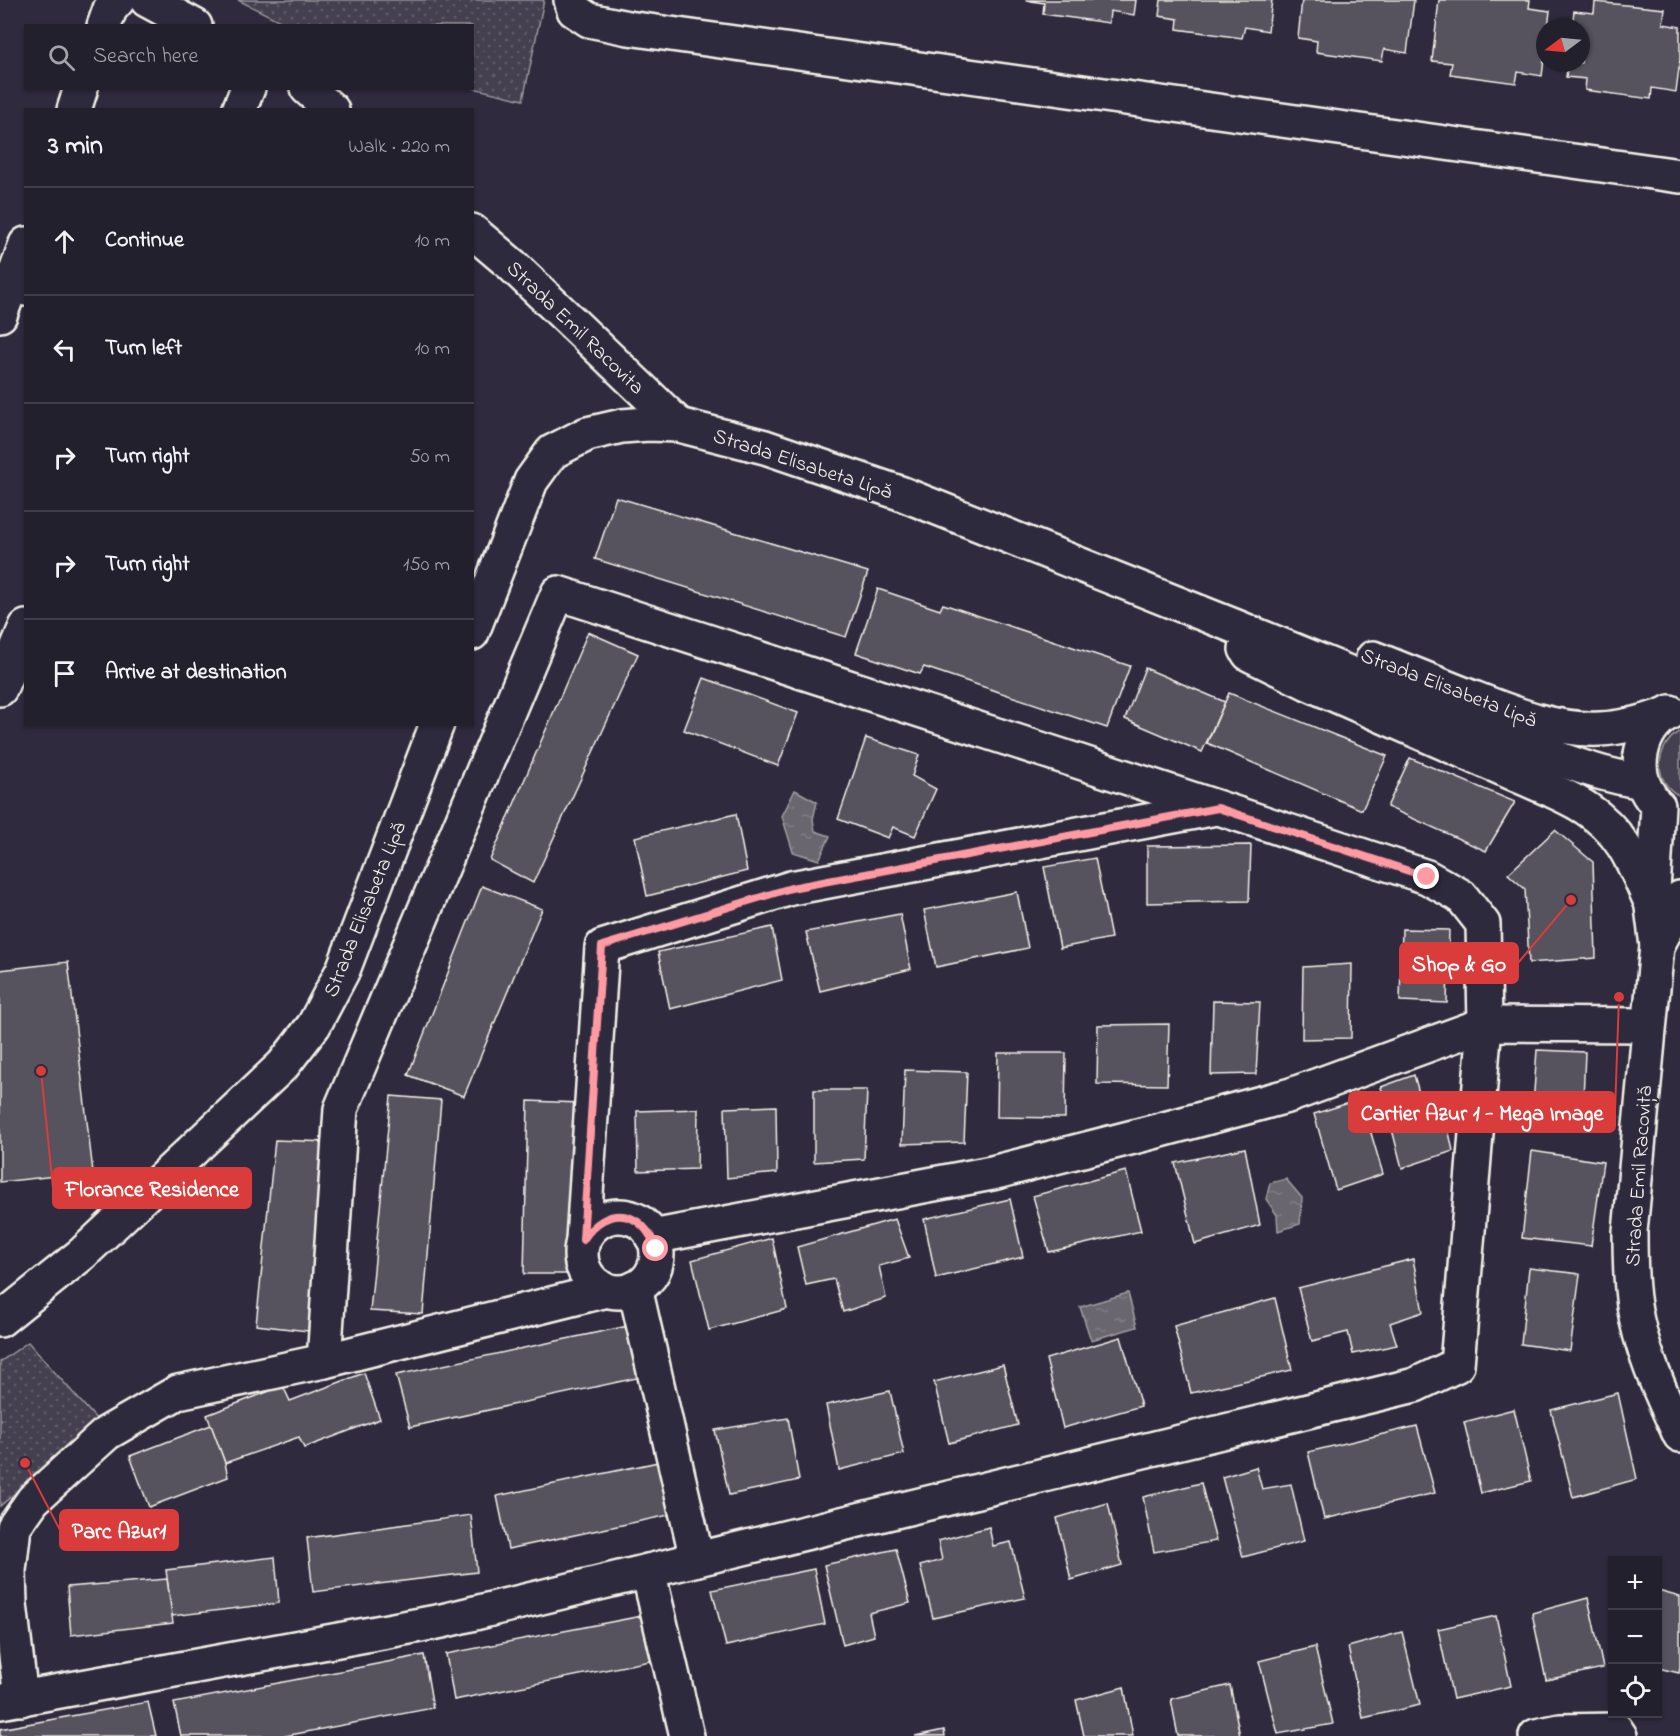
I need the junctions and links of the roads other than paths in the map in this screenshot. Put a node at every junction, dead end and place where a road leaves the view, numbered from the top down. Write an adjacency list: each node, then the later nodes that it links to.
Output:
1 (118, 0): 4 (street)
2 (147, 0): 5 (street)
3 (571, 0): 12 (street)
4 (105, 24)
5 (191, 24)
6 (80, 90): 9 (street)
7 (247, 90): 10 (street)
8 (309, 90): 11 (street)
9 (75, 108)
10 (240, 108)
11 (330, 108)
12 (1680, 176)
13 (474, 233): 17 (street, Strada Emil Racovita)
14 (24, 256): 15 (street)
15 (19, 286): 16 (street)
16 (0, 315)
17 (679, 425): 18 (street, Strada Elisabeta Lipă); 19 (street, Strada Elisabeta Lipă)
18 (1234, 626): 22 (street, Strada Elisabeta Lipă); 24 (street, Strada Elisabeta Lipă); 26 (street)
19 (474, 628)
20 (24, 632): 21 (street)
21 (0, 689)
22 (1676, 709): 24 (street, Strada Emil Racoviță)
23 (436, 726): 32 (street, Strada Elisabeta Lipă)
24 (1660, 802): 26 (street, Strada Emil Racoviță)
25 (1218, 808): 27 (street); 30 (street); 33 (street)
26 (1666, 902): 28 (street, Strada Emil Racoviță)
27 (1485, 1024): 28 (street); 29 (street); 35 (street)
28 (1648, 1025): 34 (street, Strada Emil Racoviță)
29 (652, 1237): 30 (street); 31 (street)
30 (583, 1240): 31 (street)
31 (621, 1289): 33 (street); 35 (street)
32 (0, 1320)
33 (324, 1361): 37 (street)
34 (1680, 1435)
35 (697, 1559): 36 (street)
36 (648, 1571): 37 (street); 38 (street)
37 (10, 1701)
38 (687, 1736)
39 (1536, 1736): 40 (street)
40 (1620, 1736)

